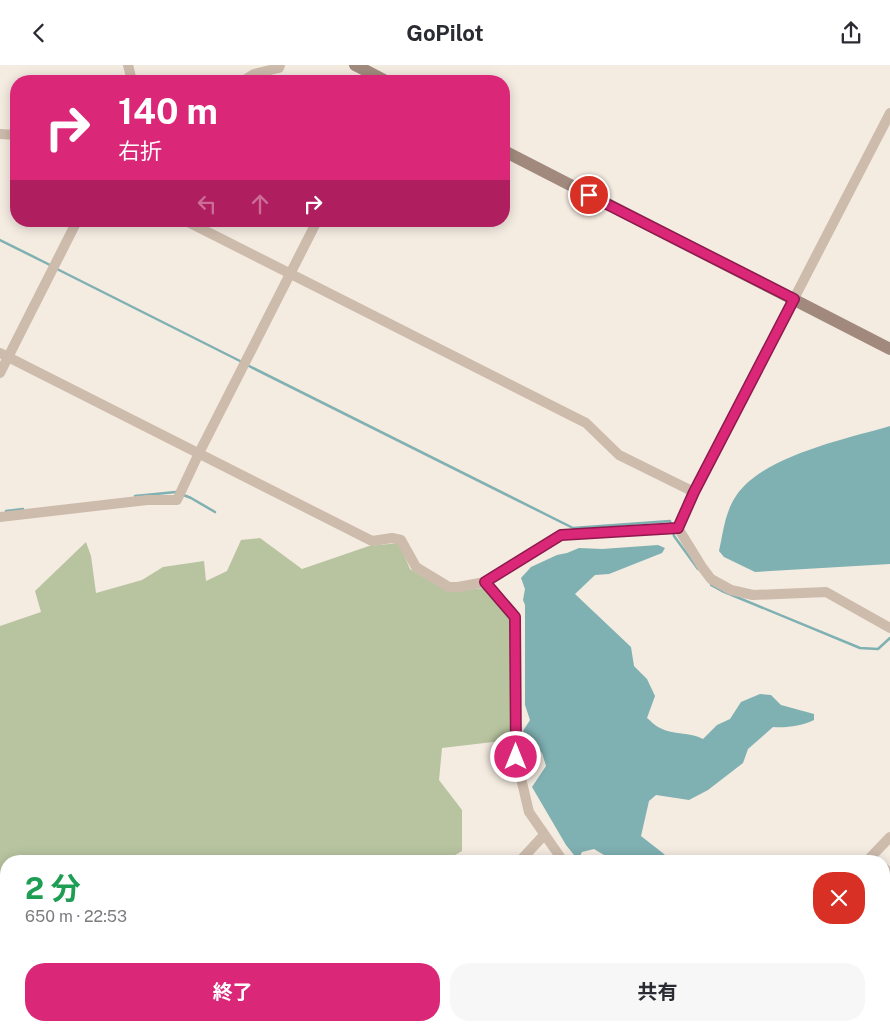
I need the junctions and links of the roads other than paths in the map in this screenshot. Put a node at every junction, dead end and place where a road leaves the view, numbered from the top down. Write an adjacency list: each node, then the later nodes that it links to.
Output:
1 (280, 65): 3 (street)
2 (355, 65): 4 (street)
3 (254, 75)
4 (374, 75)
5 (890, 113): 11 (street)
6 (510, 154): 11 (street)
7 (74, 227): 13 (street)
8 (198, 227): 10 (street)
9 (314, 227): 10 (street)
10 (290, 274): 15 (street); 16 (street)
11 (794, 299): 12 (street); 16 (street)
12 (890, 349)
13 (4, 355): 14 (street); 15 (street)
14 (0, 373)
15 (199, 453): 17 (street); 19 (street)
16 (694, 492): 18 (street)
17 (0, 517)
18 (678, 528): 19 (street); 20 (street)
19 (485, 582): 21 (street)
20 (890, 628)
21 (544, 835): 23 (street); 24 (street)
22 (890, 837): 25 (street)
23 (526, 855)
24 (559, 855)
25 (876, 855)

